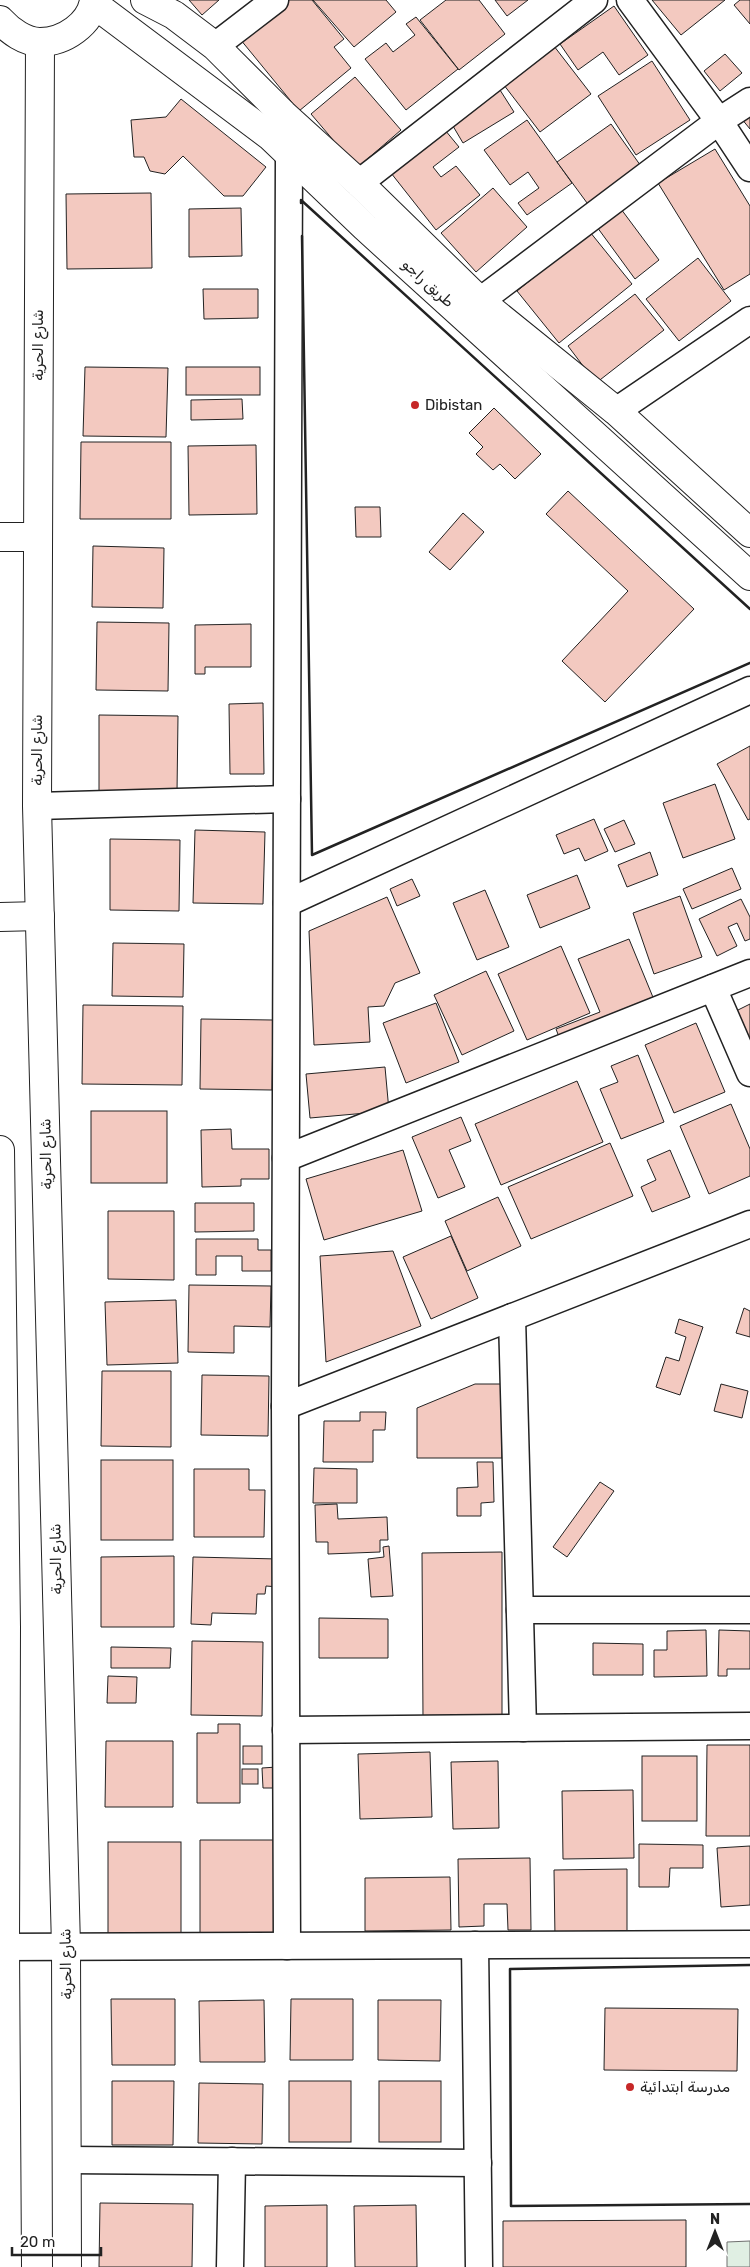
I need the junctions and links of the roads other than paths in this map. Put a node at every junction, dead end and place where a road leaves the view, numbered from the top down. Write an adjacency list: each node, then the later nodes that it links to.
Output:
1 (146, 0): 8 (main road, طريق راجو)
2 (275, 0): 8 (street)
3 (594, 0): 13 (street)
4 (630, 0): 10 (street)
5 (94, 2): 7 (main road); 11 (main road, طريق راجو)
6 (0, 20): 7 (main road)
7 (40, 42): 19 (main road, شارع الحرية)
8 (215, 46): 13 (main road, طريق راجو)
9 (750, 101): 10 (street)
10 (719, 121): 12 (street); 14 (street)
11 (289, 154): 20 (main road, طريق راجو); 22 (street)
12 (750, 168)
13 (359, 183): 14 (main road, طريق راجو)
14 (480, 301): 16 (main road, طريق راجو)
15 (750, 320): 16 (street)
16 (616, 411): 17 (main road, طريق راجو)
17 (750, 532)
18 (0, 537): 19 (main road)
19 (38, 537): 23 (main road, شارع الحرية)
20 (750, 576)
21 (750, 690): 24 (street)
22 (287, 799): 23 (street); 24 (street)
23 (37, 806): 25 (main road, شارع الحرية)
24 (287, 902): 31 (street)
25 (40, 916): 26 (main road); 45 (main road, شارع الحرية)
26 (0, 917)
27 (750, 973): 28 (street)
28 (713, 988): 29 (street); 31 (street)
29 (750, 1073)
30 (0, 1150): 37 (main road)
31 (286, 1158): 34 (street)
32 (750, 1224): 33 (street)
33 (512, 1317): 34 (street); 35 (street)
34 (285, 1406): 40 (street)
35 (520, 1610): 36 (street); 39 (street)
36 (750, 1610)
37 (3, 1627): 44 (main road)
38 (750, 1726): 39 (street)
39 (523, 1728): 40 (street)
40 (286, 1730): 43 (street)
41 (750, 1944): 42 (street)
42 (475, 1945): 43 (street); 48 (street)
43 (287, 1946): 45 (street)
44 (2, 1947): 45 (street); 49 (main road)
45 (66, 1947): 46 (main road, شارع الحرية)
46 (67, 2160): 47 (street); 50 (main road, شارع الحرية)
47 (232, 2161): 48 (street); 51 (street)
48 (478, 2163): 52 (street)
49 (7, 2267)
50 (67, 2267)
51 (230, 2267)
52 (479, 2267)

